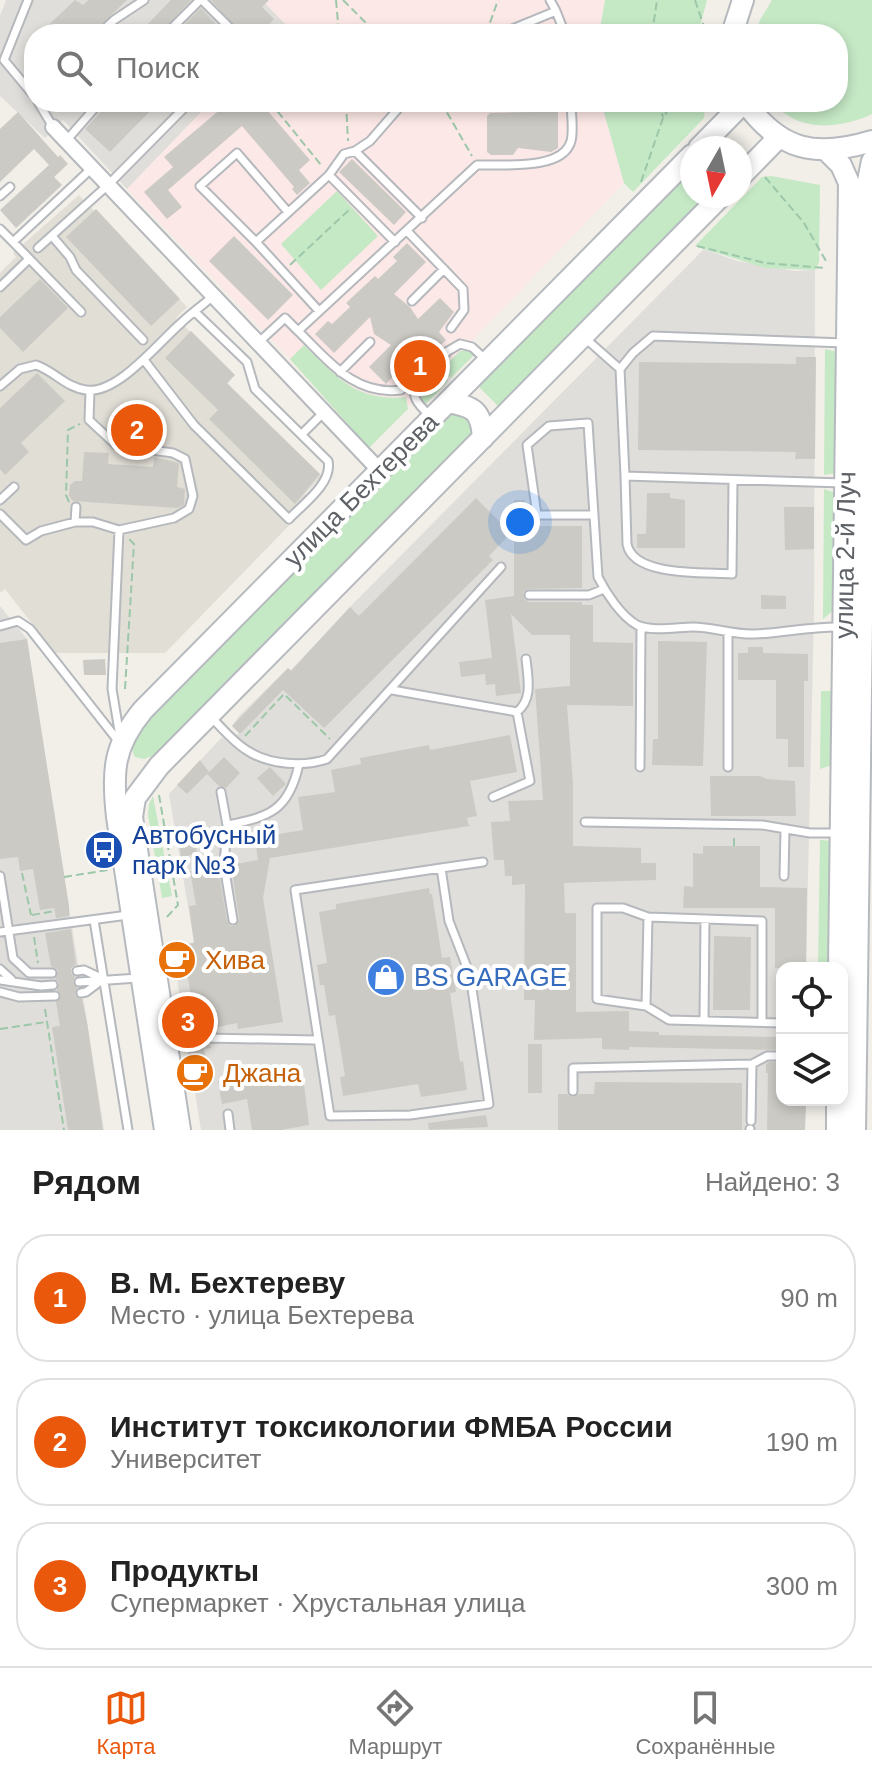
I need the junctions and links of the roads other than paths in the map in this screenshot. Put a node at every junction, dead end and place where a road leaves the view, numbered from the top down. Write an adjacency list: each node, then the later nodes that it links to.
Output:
1 (28, 0): 13 (lane)
2 (144, 0): 7 (lane)
3 (201, 0): 8 (lane); 9 (lane)
4 (550, 0): 6 (lane)
5 (743, 0): 12 (street)
6 (556, 11): 10 (lane); 11 (lane)
7 (110, 24)
8 (176, 24)
9 (226, 24)
10 (524, 24)
11 (561, 24)
12 (735, 24)
13 (24, 84)
14 (44, 112): 21 (lane)
15 (91, 112): 24 (lane)
16 (180, 112): 33 (lane)
17 (395, 112): 27 (lane)
18 (571, 112): 38 (lane)
19 (734, 112): 22 (street)
20 (752, 112): 23 (street)
21 (53, 127): 24 (street)
22 (711, 136)
23 (779, 137): 26 (street); 29 (street)
24 (66, 141): 31 (street)
25 (872, 141): 26 (street)
26 (826, 150): 61 (street, улица 2-й Луч)
27 (352, 151): 32 (lane); 38 (lane)
28 (872, 161): 50 (street, улица 2-й Луч)
29 (752, 165)
30 (680, 167): 64 (street, улица Бехтерева)
31 (92, 168): 33 (street); 42 (lane)
32 (329, 175): 37 (lane); 44 (lane)
33 (108, 185): 41 (lane); 49 (street)
34 (10, 187): 35 (lane)
35 (0, 196)
36 (709, 208): 57 (street, улица Бехтерева)
37 (288, 212): 43 (lane); 43 (lane)
38 (422, 218): 40 (lane)
39 (0, 229): 42 (lane)
40 (407, 231): 44 (lane); 47 (lane)
41 (52, 236): 45 (lane); 58 (lane)
42 (13, 242): 46 (lane)
43 (256, 242): 52 (lane)
44 (395, 242): 52 (lane)
45 (38, 248)
46 (29, 259): 48 (lane); 53 (lane)
47 (444, 269): 51 (lane); 55 (lane)
48 (0, 287)
49 (213, 296): 54 (lane); 60 (street)
50 (869, 297): 62 (street, улица 2-й Луч)
51 (412, 301)
52 (319, 311): 56 (lane)
53 (81, 312)
54 (195, 312): 63 (lane); 73 (lane)
55 (451, 328)
56 (298, 331): 60 (lane); 66 (lane)
57 (583, 337): 65 (lane); 74 (street, улица Бехтерева)
58 (143, 340)
59 (370, 342): 66 (lane)
60 (258, 343): 71 (street)
61 (848, 343): 65 (lane); 78 (street, улица 2-й Луч)
62 (869, 357): 78 (street, улица 2-й Луч)
63 (144, 360): 69 (lane); 73 (lane)
64 (488, 362): 70 (street, улица Бехтерева); 72 (lane)
65 (620, 369): 76 (lane)
66 (340, 372): 68 (lane)
67 (0, 386): 69 (lane)
68 (401, 390)
69 (90, 391): 85 (lane)
70 (448, 402): 72 (street, улица Бехтерева); 74 (street)
71 (324, 412): 73 (lane); 75 (street)
72 (432, 418): 75 (street, улица Бехтерева)
73 (302, 434)
74 (483, 438): 97 (street, улица Бехтерева)
75 (380, 471): 98 (street, улица Бехтерева)
76 (625, 476): 77 (lane); 77 (lane)
77 (733, 481): 78 (lane)
78 (860, 482): 91 (street, улица 2-й Луч); 93 (street, улица 2-й Луч)
79 (14, 487): 80 (lane)
80 (0, 500)
81 (76, 507): 84 (lane)
82 (0, 514): 84 (lane)
83 (593, 515): 83 (lane); 87 (lane)
84 (75, 522): 85 (lane)
85 (119, 530): 98 (lane)
86 (501, 567): 95 (lane)
87 (604, 589): 88 (lane); 90 (lane)
88 (529, 595)
89 (0, 626): 98 (lane)
90 (641, 627): 92 (lane); 100 (lane)
91 (844, 627): 92 (lane); 93 (street, улица 2-й Луч)
92 (728, 633): 101 (lane)
93 (859, 656): 109 (street, улица 2-й Луч); 115 (street, улица 2-й Луч)
94 (526, 659): 96 (lane)
95 (392, 690): 96 (lane); 99 (lane)
96 (517, 712): 104 (lane)
97 (209, 715): 99 (lane); 102 (street, улица Бехтерева)
98 (121, 743): 102 (street); 105 (street, улица Бехтерева)
99 (299, 764): 107 (lane)
100 (640, 767)
101 (728, 767)
102 (158, 776): 105 (street, улица Бехтерева)
103 (221, 792): 107 (lane)
104 (493, 797)
105 (125, 817): 114 (street)
106 (585, 822): 108 (lane)
107 (227, 825): 119 (lane)
108 (785, 829): 109 (lane); 113 (lane)
109 (841, 833): 121 (street, улица 2-й Луч)
110 (483, 862): 111 (lane)
111 (441, 868): 138 (lane); 138 (lane)
112 (0, 876): 120 (lane)
113 (784, 876)
114 (146, 916): 118 (lane); 125 (street)
115 (865, 916): 143 (street, улица 2-й Луч)
116 (648, 917): 117 (lane); 134 (lane); 134 (lane)
117 (705, 919): 135 (lane); 136 (lane)
118 (94, 920): 120 (lane); 126 (lane)
119 (233, 920)
120 (4, 931): 124 (lane)
121 (839, 962)
122 (0, 969): 128 (lane)
123 (77, 971): 126 (lane)
124 (52, 973)
125 (149, 977): 126 (lane); 139 (street)
126 (103, 979): 129 (lane); 132 (lane); 146 (lane)
127 (0, 980): 128 (lane)
128 (16, 982): 130 (lane)
129 (79, 982)
130 (53, 985)
131 (0, 992): 133 (lane)
132 (81, 993)
133 (55, 996)
134 (646, 1006): 135 (lane)
135 (704, 1021): 136 (lane)
136 (762, 1022): 137 (lane)
137 (776, 1023)
138 (316, 1040): 139 (lane)
139 (159, 1045): 147 (street); 148 (street)
140 (776, 1056): 141 (lane)
141 (752, 1064): 142 (lane); 145 (lane)
142 (573, 1091)
143 (852, 1103): 150 (street, улица 2-й Луч); 151 (street, улица 2-й Луч)
144 (228, 1114): 149 (lane)
145 (750, 1127)
146 (128, 1130)
147 (165, 1130)
148 (180, 1130)
149 (230, 1130)
150 (837, 1130)
151 (855, 1130)

